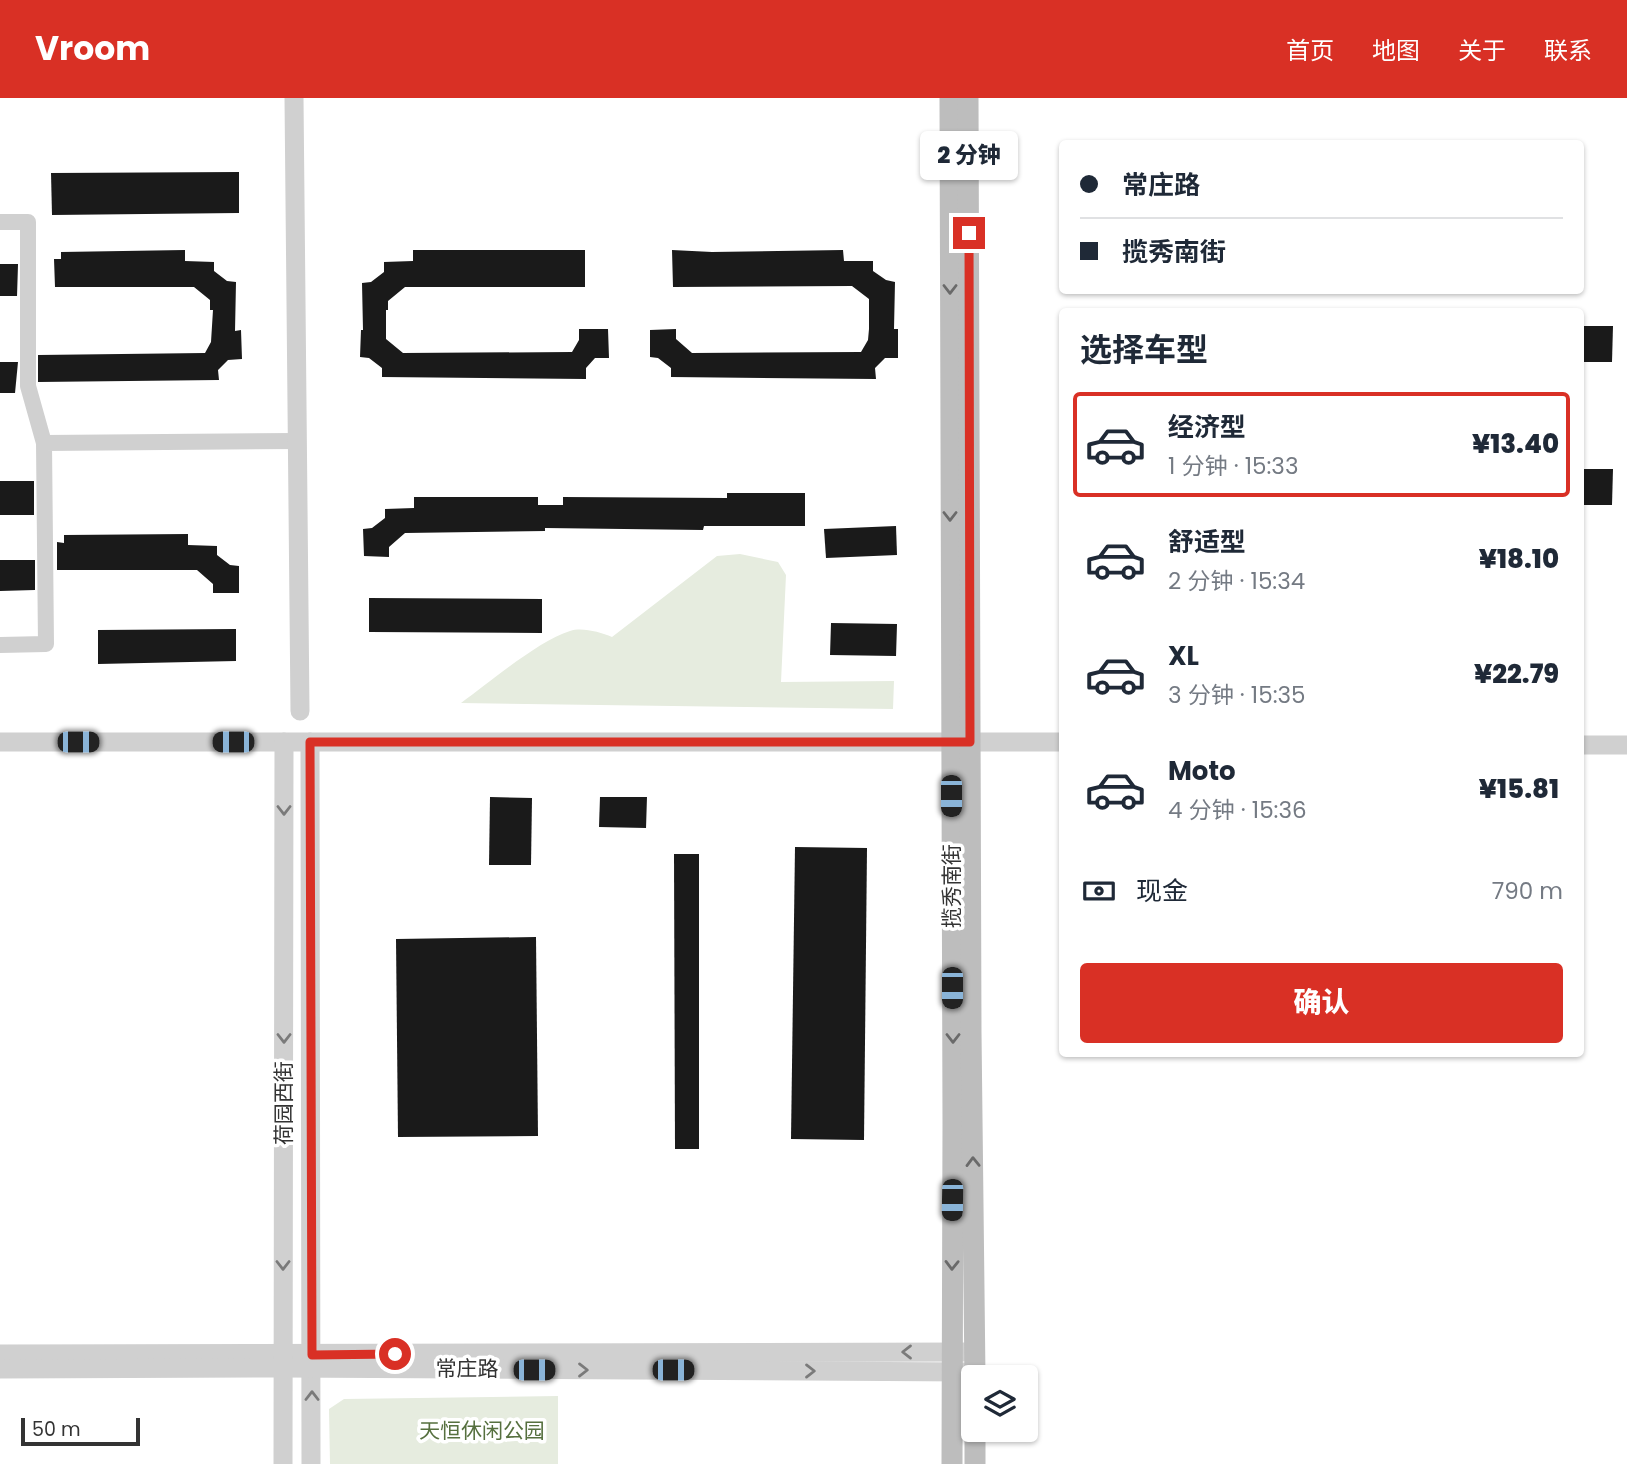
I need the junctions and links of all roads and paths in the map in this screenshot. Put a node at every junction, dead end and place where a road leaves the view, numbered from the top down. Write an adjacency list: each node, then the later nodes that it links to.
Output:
1 (294, 98): 5 (street)
2 (950, 98): 12 (main road, 揽秀南街, one-way to 12)
3 (968, 98): 12 (main road, 揽秀南街)
4 (0, 222): 6 (street)
5 (297, 441): 6 (street); 8 (street)
6 (44, 443): 7 (street)
7 (0, 645)
8 (300, 712)
9 (0, 742): 10 (street)
10 (284, 742): 11 (street); 17 (street, 荷园西街, one-way to 17)
11 (310, 742): 12 (street); 18 (street, 荷园西街)
12 (960, 742): 13 (street); 19 (main road, 揽秀南街, one-way to 19); 21 (main road, 揽秀南街, one-way to 12)
13 (1059, 742)
14 (1584, 745): 15 (street)
15 (1627, 745)
16 (0, 1354): 17 (street, 常庄路)
17 (283, 1362): 18 (street, 常庄路); 22 (street, 常庄路); 24 (street, 荷园西街)
18 (312, 1362): 19 (street, 常庄路); 25 (street, 荷园西街, one-way to 18)
19 (951, 1362): 20 (street, 常庄路); 26 (main road, 揽秀南街)
20 (965, 1365)
21 (975, 1365)
22 (0, 1369)
23 (975, 1442): 27 (main road)
24 (283, 1464)
25 (311, 1464)
26 (952, 1464)
27 (975, 1464)

